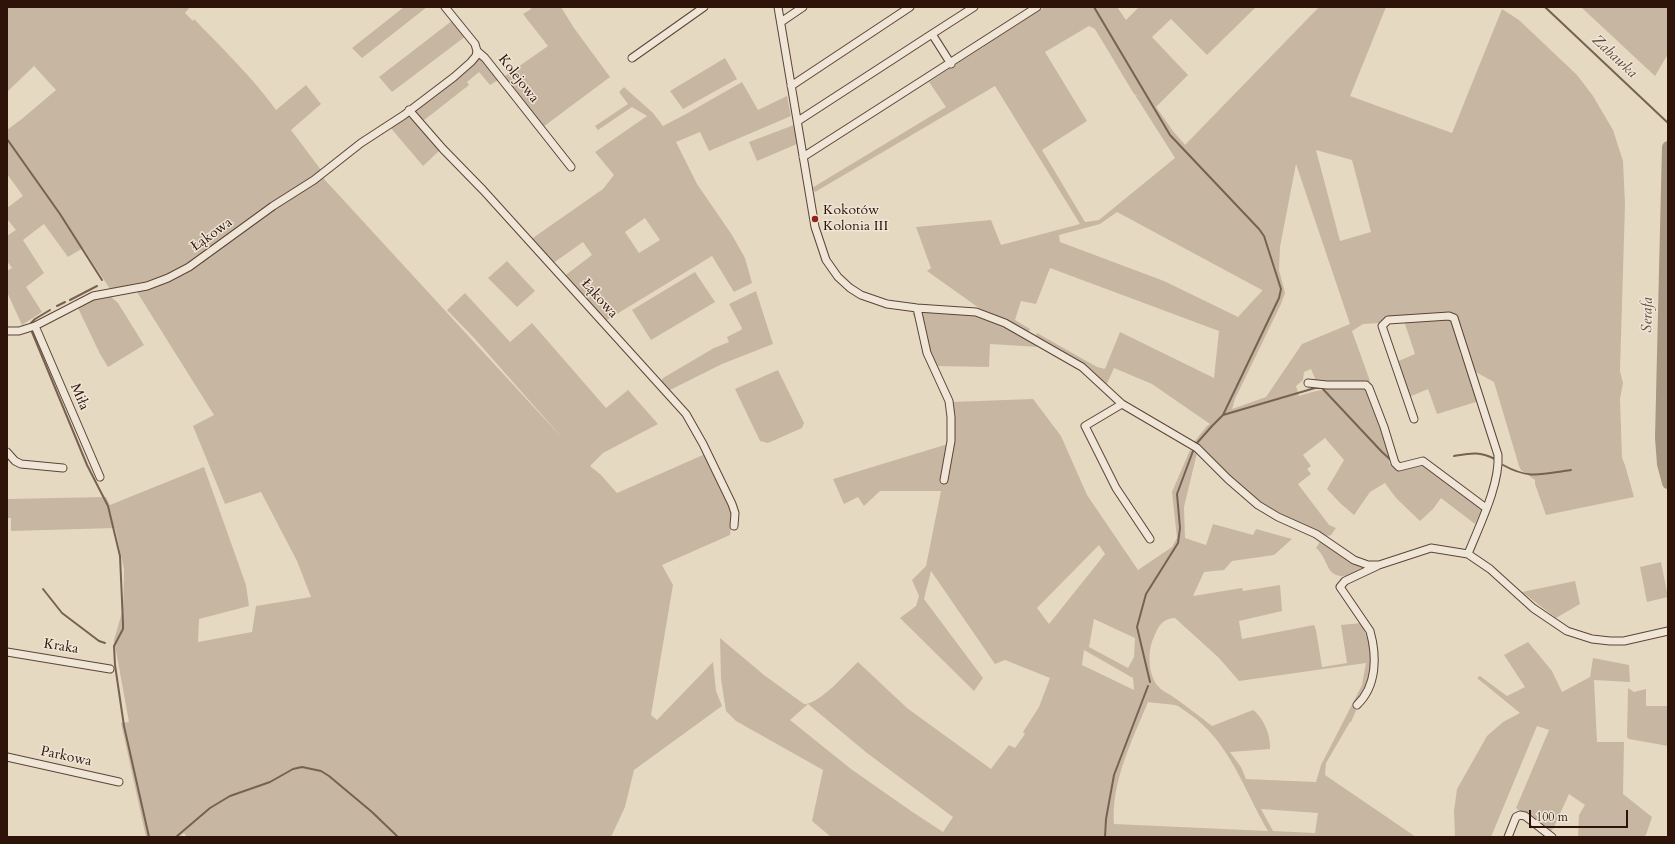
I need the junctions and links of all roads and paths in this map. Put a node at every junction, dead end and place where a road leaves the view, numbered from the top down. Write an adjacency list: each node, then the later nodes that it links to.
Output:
1 (445, 7): 10 (street, Kolejowa)
2 (704, 7): 11 (street)
3 (778, 7): 8 (street)
4 (803, 7): 8 (street)
5 (910, 7): 13 (street)
6 (974, 7): 9 (street)
7 (1038, 7): 12 (street)
8 (781, 22): 13 (street)
9 (932, 34): 12 (street); 15 (street)
10 (477, 51): 14 (street, Łąkowa); 17 (street, Kolejowa)
11 (632, 58)
12 (951, 64): 16 (street)
13 (791, 86): 15 (street)
14 (409, 110): 19 (street, Łąkowa); 29 (street, Łąkowa)
15 (798, 121): 16 (street)
16 (803, 157): 18 (street)
17 (571, 167)
18 (917, 308): 22 (street); 27 (street)
19 (35, 326): 20 (street, Łąkowa); 26 (street, Miła)
20 (7, 331)
21 (1308, 383): 28 (street)
22 (1122, 404): 30 (street); 32 (street)
23 (1414, 419): 28 (street)
24 (7, 452): 25 (street)
25 (63, 468)
26 (100, 477)
27 (944, 480)
28 (1486, 508): 31 (street)
29 (734, 526)
30 (1150, 539)
31 (1468, 554): 32 (street); 33 (street)
32 (1379, 565): 36 (street)
33 (1668, 631)
34 (7, 652): 35 (street, Kraka)
35 (110, 669)
36 (1357, 705)
37 (7, 758): 38 (street, Parkowa)
38 (119, 782)
39 (1508, 837): 40 (street)
40 (1552, 837)

